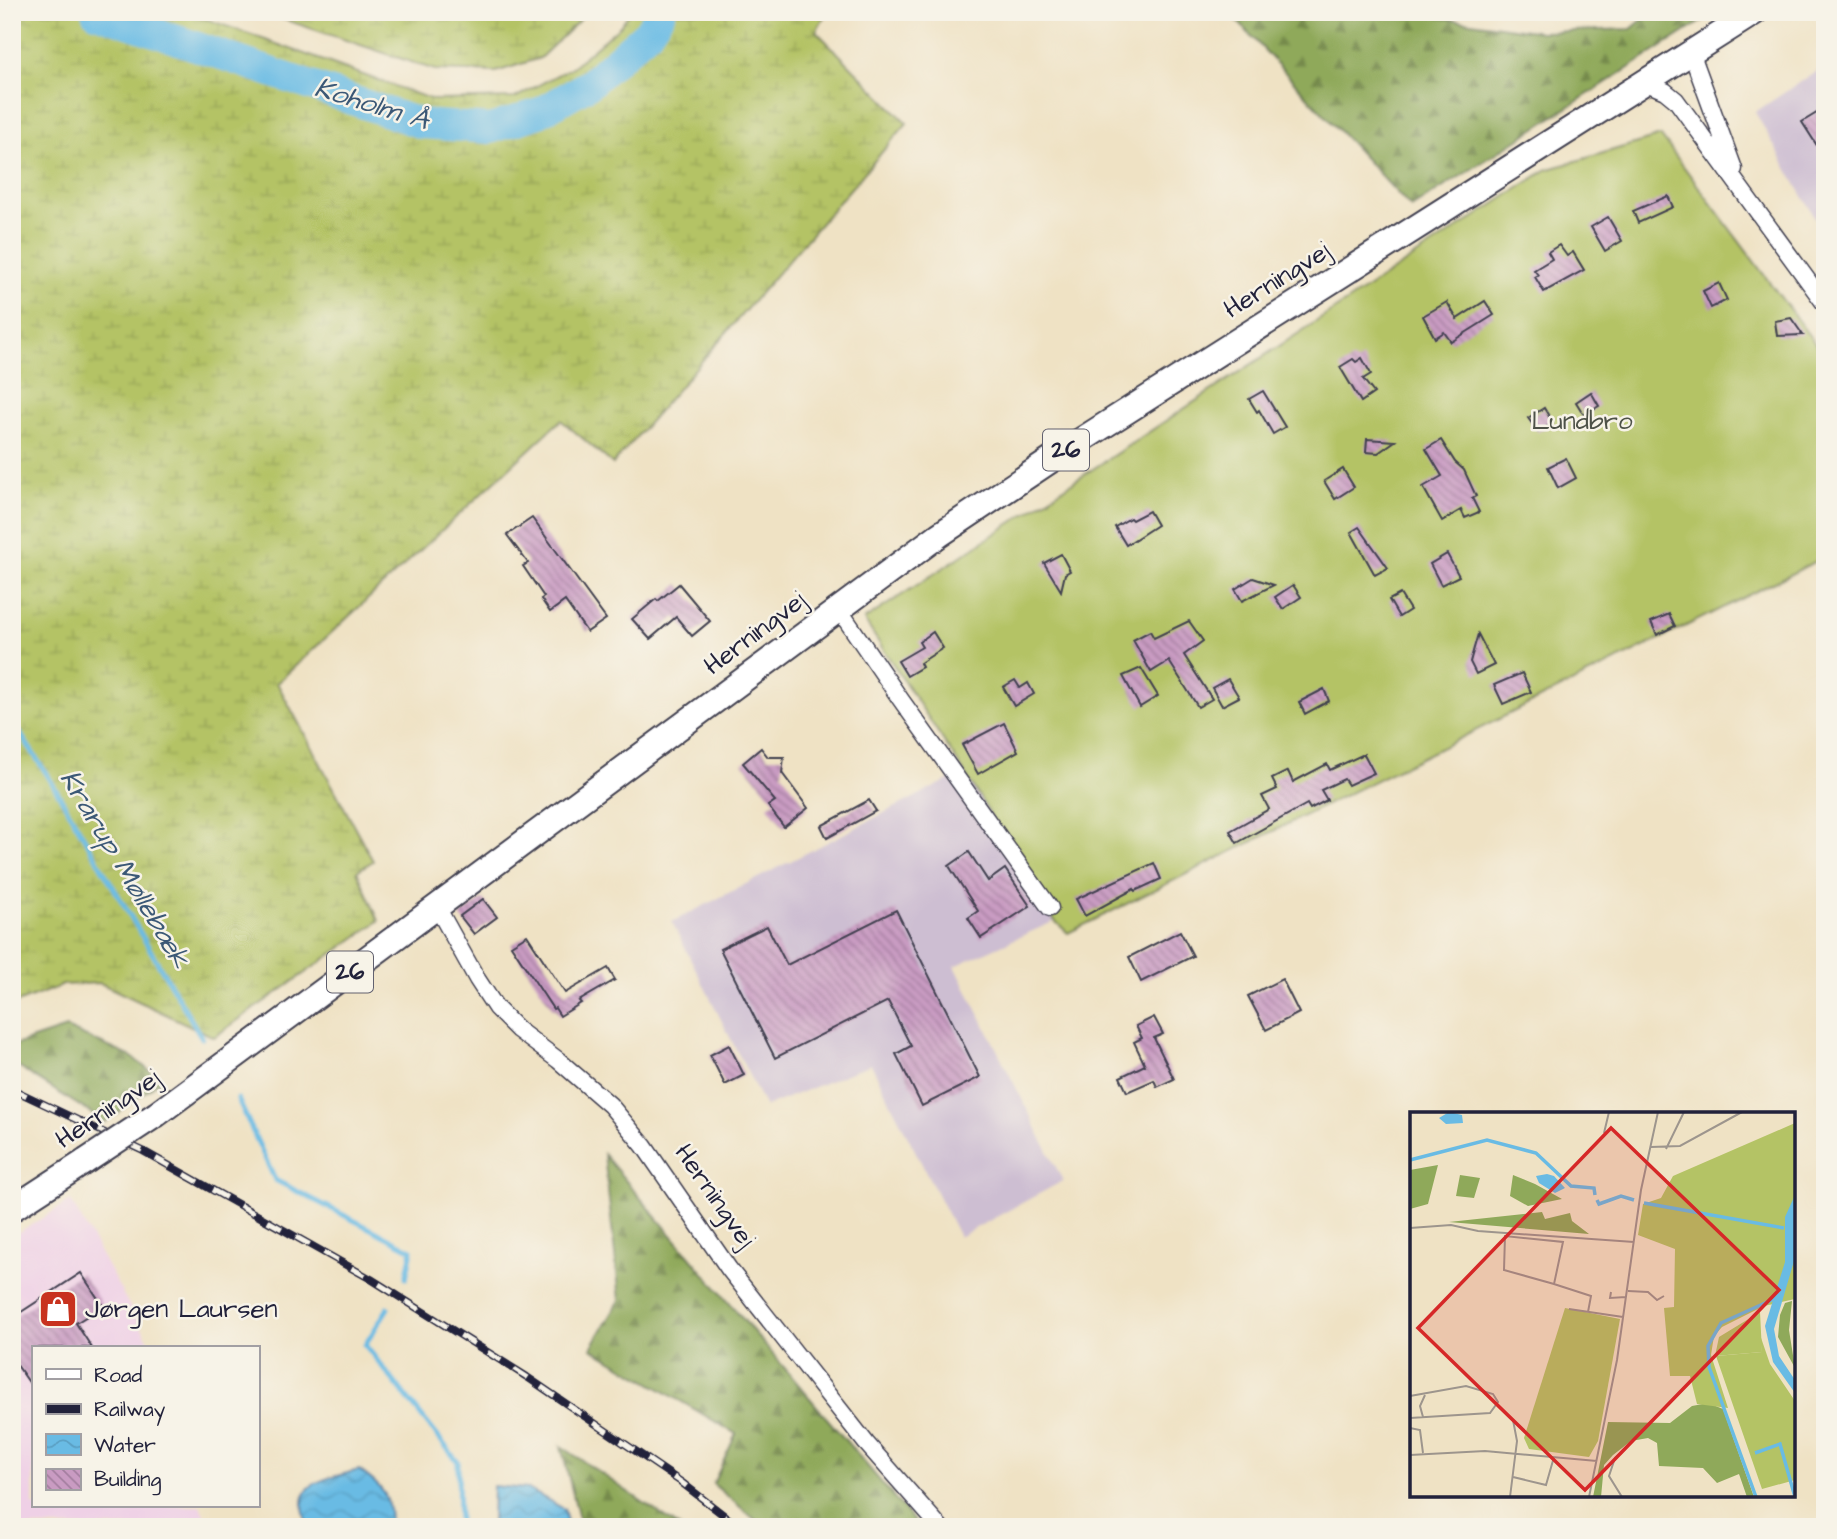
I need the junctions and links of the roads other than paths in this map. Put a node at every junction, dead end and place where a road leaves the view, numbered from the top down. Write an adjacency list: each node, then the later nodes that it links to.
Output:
1 (1755, 12): 2 (main road, Herningvej / 26)
2 (1691, 52): 3 (main road, Herningvej / 26); 4 (street)
3 (1644, 82): 4 (street); 6 (main road, Herningvej / 26)
4 (1741, 188): 5 (street)
5 (1825, 304)
6 (838, 608): 7 (main road, Herningvej / 26); 8 (street, Herningvej)
7 (437, 907): 9 (main road, Herningvej / 26, bridge); 10 (street, Herningvej)
8 (1050, 908)
9 (12, 1209)
10 (940, 1527)

